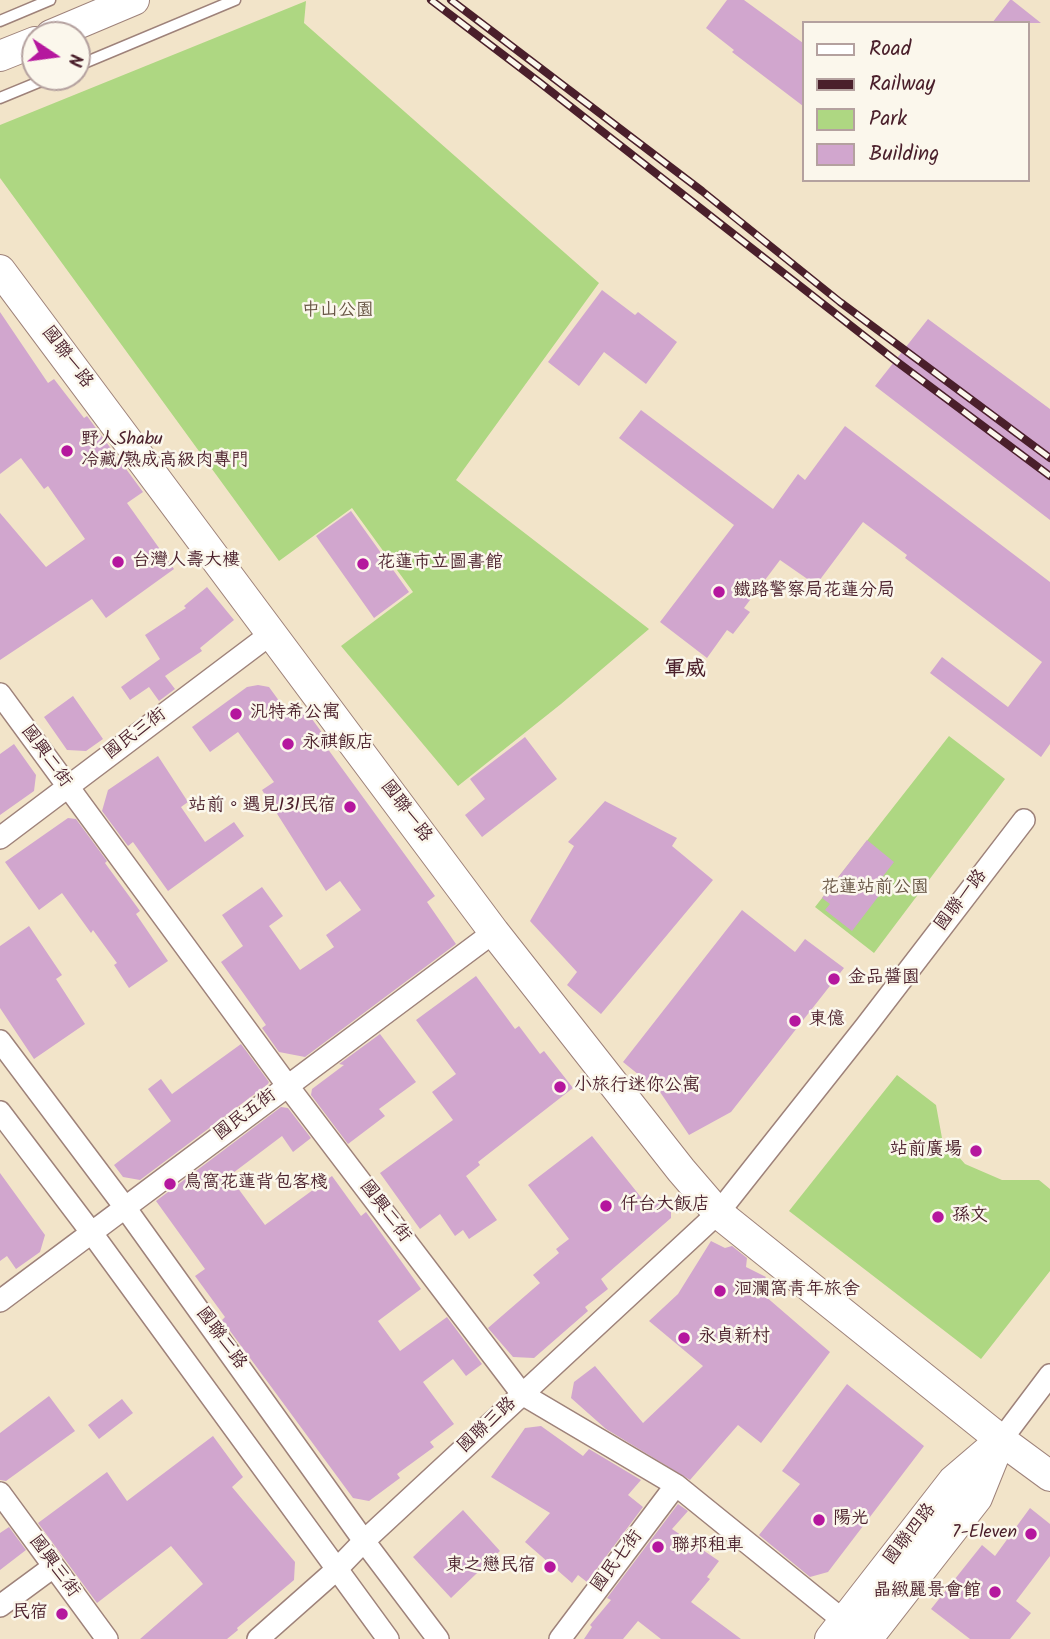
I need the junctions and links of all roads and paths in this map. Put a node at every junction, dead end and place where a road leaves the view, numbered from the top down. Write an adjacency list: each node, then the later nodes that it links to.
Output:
1 (50, 0): 4 (lane)
2 (134, 0): 5 (street)
3 (235, 0): 8 (lane)
4 (0, 21)
5 (84, 21)
6 (21, 47): 7 (street)
7 (0, 56)
8 (91, 60)
9 (21, 89): 10 (lane)
10 (0, 98)
11 (0, 270): 12 (street, 國聯一路)
12 (272, 633): 14 (street, 國民三街); 17 (street, 國聯一路)
13 (0, 694): 14 (street, 國興二街)
14 (67, 787): 16 (street, 國民三街); 19 (street, 國興二街)
15 (1024, 820): 22 (street, 國聯一路)
16 (0, 838)
17 (494, 932): 19 (street, 國民五街); 22 (street, 國聯一路)
18 (0, 1041): 21 (street, 國聯二路)
19 (287, 1085): 21 (street, 國民五街); 26 (street, 國興二街)
20 (0, 1112): 23 (street)
21 (124, 1206): 23 (street, 國民五街); 31 (street, 國聯二路)
22 (718, 1213): 26 (street, 國聯三路); 27 (street, 國聯一路)
23 (91, 1232): 24 (street, 國民五街); 33 (street)
24 (0, 1301)
25 (1050, 1375): 27 (street, 國聯四路)
26 (522, 1394): 29 (street, 國興二街); 31 (street, 國聯三路)
27 (1001, 1440): 28 (street, 國聯一路); 35 (street, 國聯四路)
28 (1050, 1476)
29 (676, 1485): 35 (street, 國興二街); 40 (street, 國民七街)
30 (0, 1493): 32 (street, 國興三街)
31 (364, 1541): 33 (street, 國聯三路); 39 (street, 國聯二路)
32 (53, 1567): 34 (street); 36 (street, 國興三街)
33 (336, 1570): 37 (street, 國聯三路); 38 (street)
34 (0, 1606)
35 (849, 1634)
36 (107, 1639)
37 (258, 1639)
38 (388, 1639)
39 (438, 1639)
40 (560, 1639)

